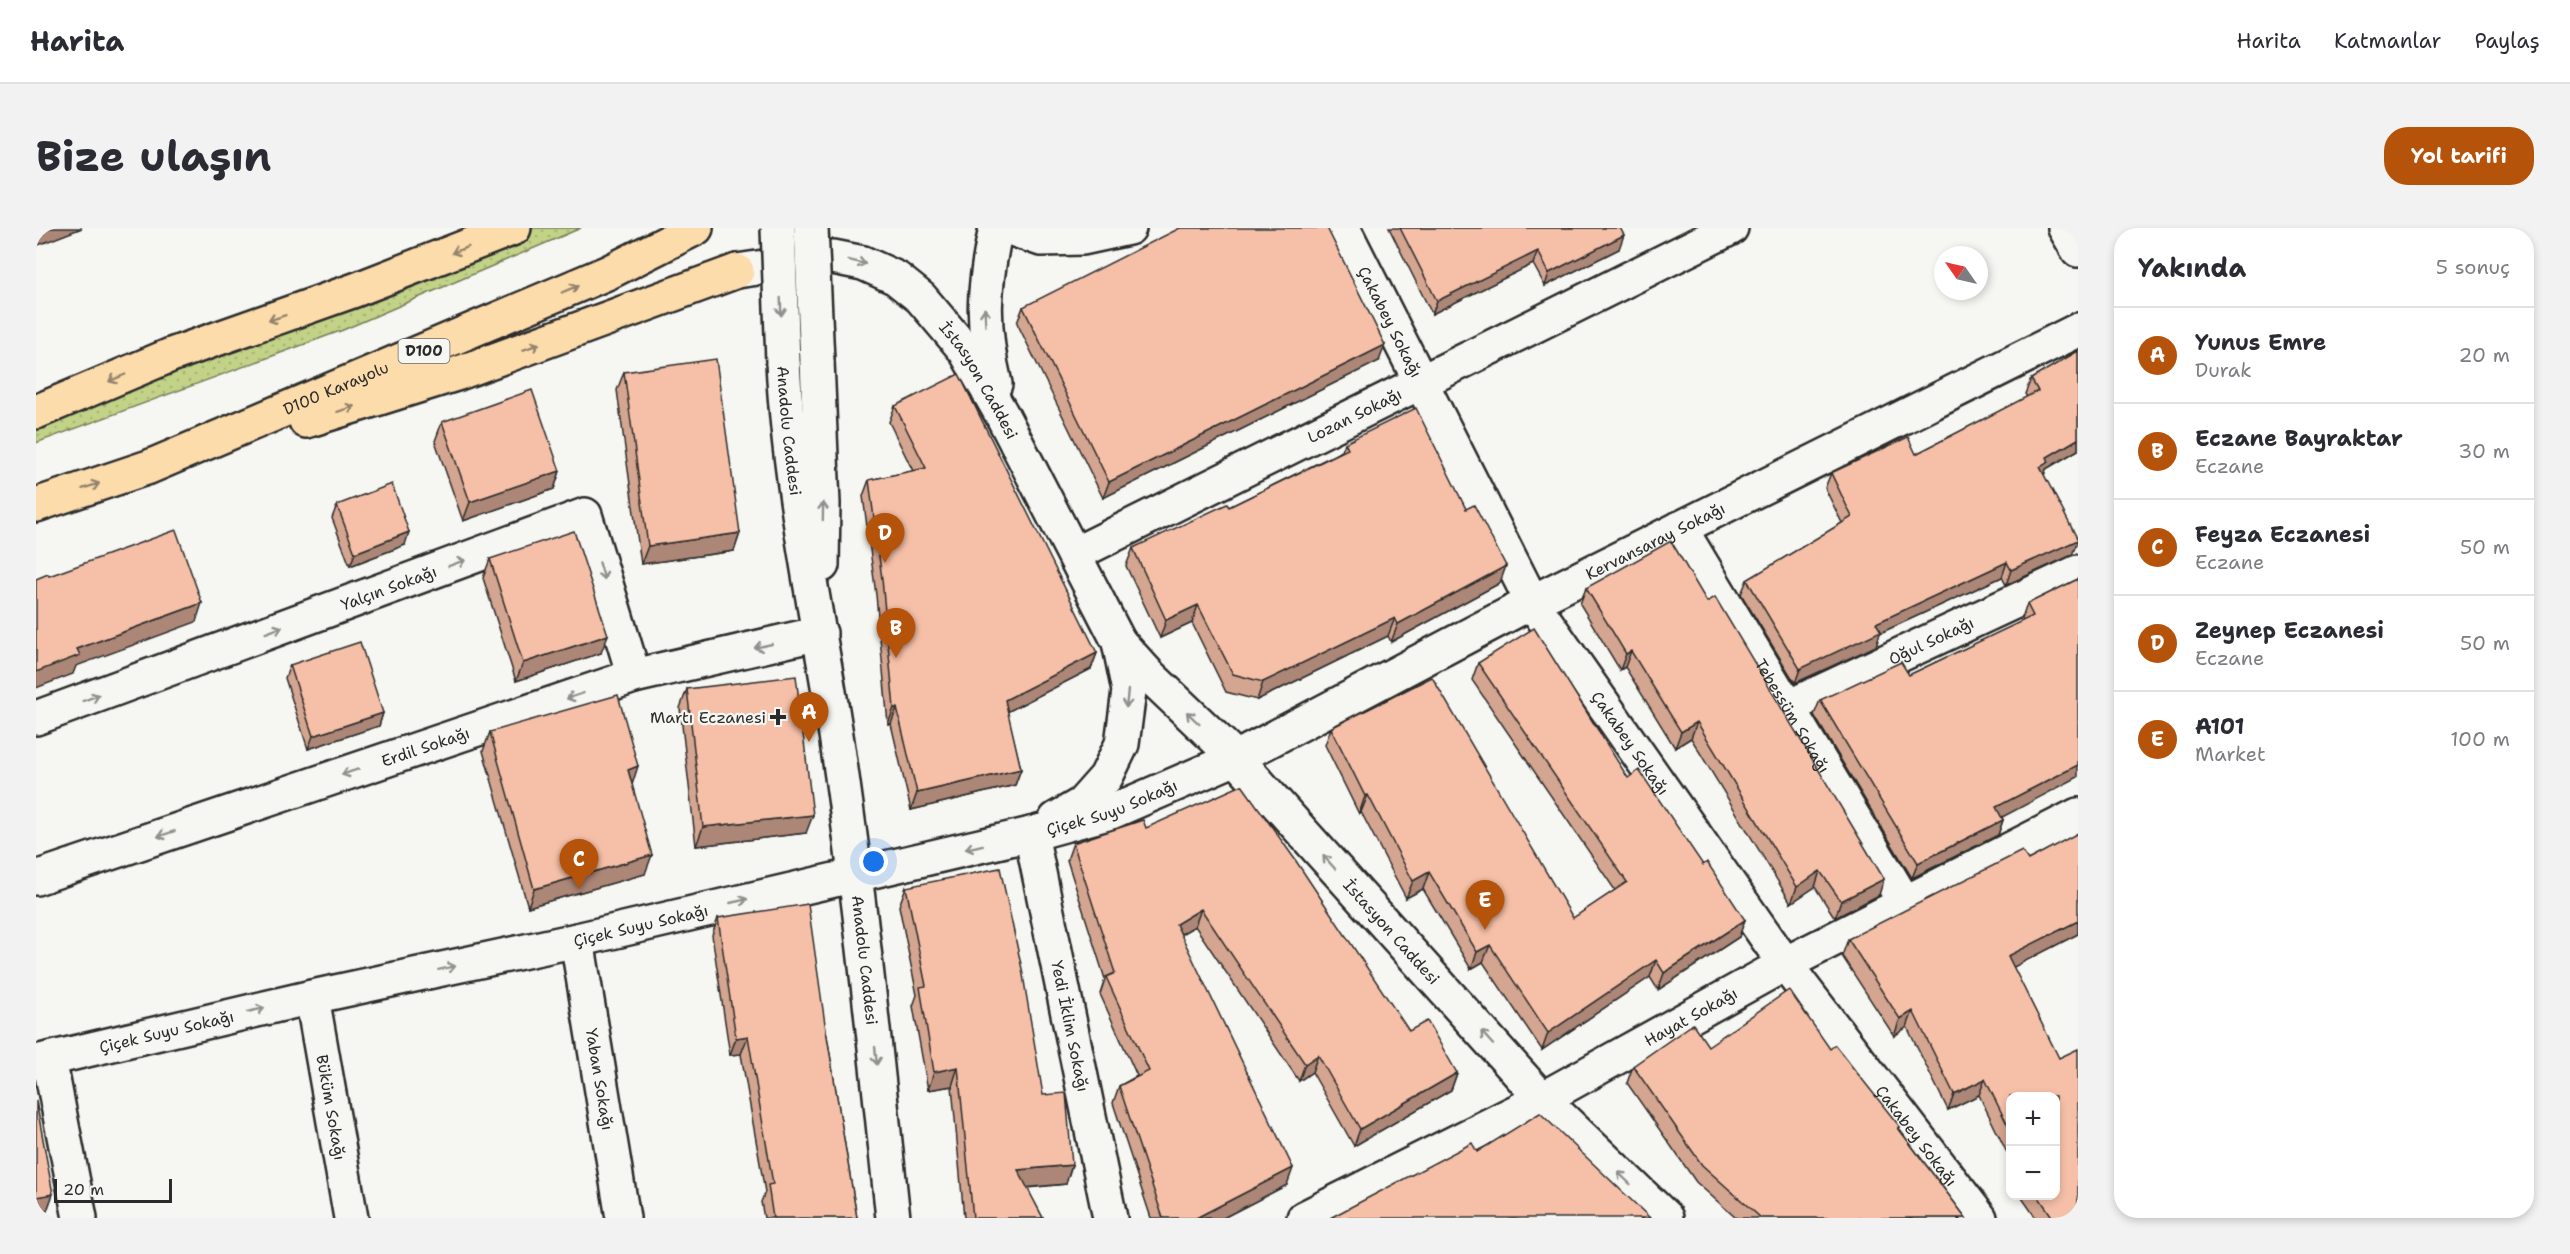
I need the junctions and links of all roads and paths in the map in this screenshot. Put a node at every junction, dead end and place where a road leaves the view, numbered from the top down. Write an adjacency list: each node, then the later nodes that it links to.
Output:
1 (514, 228): 14 (highway, one-way to 14)
2 (696, 228): 16 (highway, D100 Karayolu / D100, one-way to 2)
3 (778, 228): 22 (street, Anadolu Caddesi, one-way to 22, bridge)
4 (811, 228): 22 (street, Anadolu Caddesi, one-way to 4, bridge)
5 (823, 228): 11 (street)
6 (996, 228): 15 (street, one-way to 6)
7 (1009, 228): 8 (street)
8 (1129, 228)
9 (1343, 228): 13 (street, Çakabey Sokağı)
10 (1731, 228): 13 (street, Lozan Sokağı)
11 (737, 271): 15 (street, İstasyon Caddesi, one-way to 15); 16 (highway, one-way to 11)
12 (2078, 330): 18 (street, Kervansaray Sokağı)
13 (1421, 383): 19 (street, Lozan Sokağı); 21 (street, Çakabey Sokağı)
14 (36, 412)
15 (1002, 415): 19 (street, İstasyon Caddesi)
16 (149, 467): 17 (highway, D100 Karayolu / D100, one-way to 16)
17 (36, 505)
18 (1680, 528): 21 (street, Kervansaray Sokağı); 25 (street, Tebessüm Sokağı)
19 (1075, 555): 23 (street, İstasyon Caddesi)
20 (2078, 572): 25 (street, Oğul Sokağı)
21 (1532, 602): 27 (street, Kervansaray Sokağı); 34 (street, Çakabey Sokağı)
22 (820, 633): 24 (street, Erdil Sokağı, one-way to 24); 30 (street, Anadolu Caddesi)
23 (1119, 642): 27 (street, İstasyon Caddesi, one-way to 23); 29 (street, İstasyon Caddesi, one-way to 29)
24 (634, 676): 26 (street, Yalçın Sokağı, one-way to 24); 31 (street, Erdil Sokağı, one-way to 31)
25 (1786, 708): 32 (street, Tebessüm Sokağı)
26 (36, 718)
27 (1236, 758): 29 (street, Çiçek Suyu Sokağı); 37 (street, İstasyon Caddesi, one-way to 27)
28 (2078, 815): 32 (street, Hayat Sokağı)
29 (1031, 834): 30 (street, Çiçek Suyu Sokağı, one-way to 30); 42 (street, Yedi İklim Sokağı)
30 (856, 873): 33 (street, Çiçek Suyu Sokağı, one-way to 30); 41 (street, Anadolu Caddesi, one-way to 41)
31 (36, 878)
32 (1905, 903): 34 (street, Hayat Sokağı)
33 (577, 940): 35 (street, Çiçek Suyu Sokağı, one-way to 33); 40 (street, Yaban Sokağı)
34 (1785, 964): 37 (street, Hayat Sokağı); 45 (street, Çakabey Sokağı)
35 (312, 996): 36 (street, Çiçek Suyu Sokağı, one-way to 35); 39 (street, Büküm Sokağı)
36 (43, 1061): 38 (street)
37 (1542, 1099): 43 (street, Hayat Sokağı); 44 (street, İstasyon Caddesi, one-way to 37)
38 (80, 1218)
39 (351, 1218)
40 (623, 1218)
41 (893, 1218)
42 (1110, 1218)
43 (1304, 1218)
44 (1666, 1218)
45 (1980, 1218)

